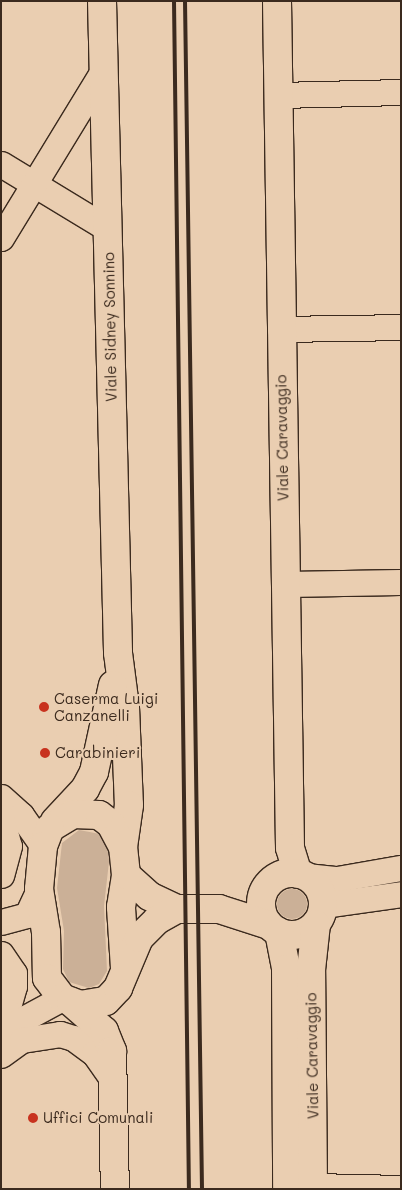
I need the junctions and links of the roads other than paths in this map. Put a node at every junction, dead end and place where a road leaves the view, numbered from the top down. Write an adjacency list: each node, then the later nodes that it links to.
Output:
1 (102, 1): 3 (street, Viale Sidney Sonnino)
2 (277, 1): 5 (street, Viale Caravaggio)
3 (103, 71): 7 (street); 8 (street, Viale Sidney Sonnino)
4 (401, 92): 5 (street)
5 (279, 95): 11 (street, Viale Caravaggio)
6 (1, 164): 7 (street)
7 (34, 184): 8 (street); 9 (street)
8 (108, 229): 14 (street, Viale Sidney Sonnino)
9 (1, 238)
10 (401, 327): 11 (street)
11 (280, 329): 13 (street, Viale Caravaggio)
12 (401, 582): 13 (street)
13 (285, 584): 21 (street, Viale Caravaggio)
14 (118, 653): 17 (street, Viale Sidney Sonnino); 18 (street, Viale Sidney Sonnino)
15 (1, 797): 17 (street)
16 (1, 817): 20 (street)
17 (46, 837): 18 (street); 24 (street)
18 (123, 847): 22 (street)
19 (401, 868): 21 (street)
20 (1, 875)
21 (302, 875): 23 (street); 28 (street, Viale Caravaggio)
22 (126, 876): 26 (street); 32 (street)
23 (266, 888): 27 (street); 30 (street, Viale Caravaggio)
24 (40, 889): 29 (street); 33 (street)
25 (401, 894): 28 (street)
26 (177, 909): 27 (street); 32 (street)
27 (219, 909): 30 (street)
28 (320, 915): 30 (street); 38 (street, Viale Caravaggio)
29 (1, 922)
30 (274, 928): 38 (street, Viale Caravaggio)
31 (1, 954): 34 (street)
32 (125, 968): 33 (street)
33 (66, 1000): 34 (street); 37 (street)
34 (11, 1018): 35 (street); 36 (street)
35 (1, 1031)
36 (1, 1054): 37 (street)
37 (113, 1080): 40 (street)
38 (304, 1188): 39 (street)
39 (401, 1188)
40 (115, 1189)

